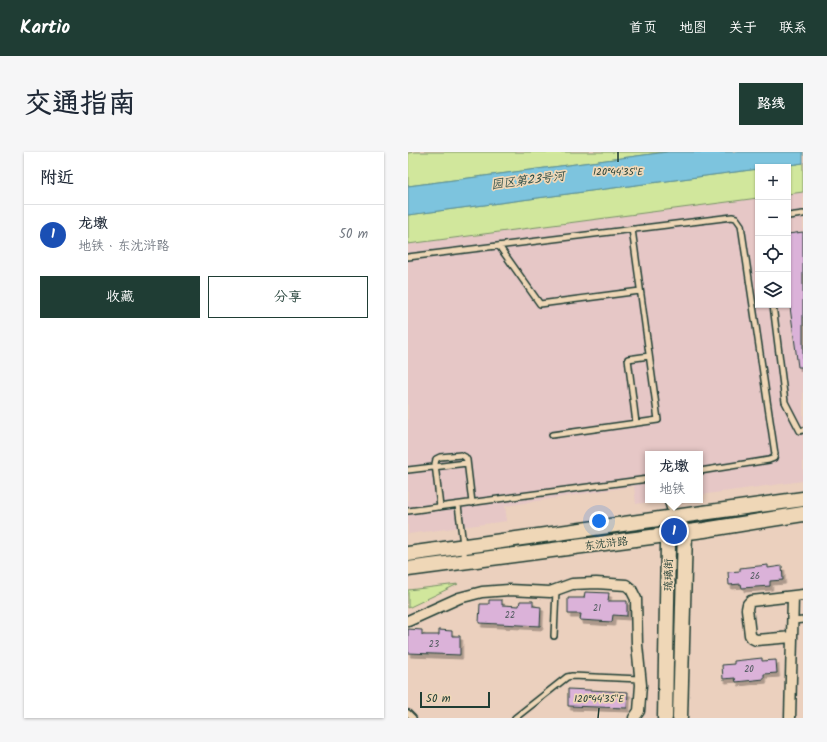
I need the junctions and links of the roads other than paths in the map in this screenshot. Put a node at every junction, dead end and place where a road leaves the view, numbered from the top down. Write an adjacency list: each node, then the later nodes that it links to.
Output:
1 (803, 214): 2 (lane)
2 (791, 216)
3 (632, 229): 4 (lane); 6 (lane); 15 (lane)
4 (499, 246): 5 (lane); 6 (lane)
5 (408, 257)
6 (640, 291): 8 (lane)
7 (773, 308): 10 (lane)
8 (649, 356): 9 (lane); 9 (lane)
9 (636, 423): 11 (lane)
10 (803, 430)
11 (552, 435)
12 (467, 463): 13 (lane); 13 (lane); 18 (lane)
13 (435, 467): 14 (lane); 21 (lane)
14 (408, 470)
15 (703, 471)
16 (645, 479): 18 (lane)
17 (803, 499): 24 (main road, 东沈浒路)
18 (472, 503): 20 (lane)
19 (668, 503): 24 (lane)
20 (458, 505): 21 (lane); 28 (lane)
21 (440, 507): 22 (lane)
22 (408, 511)
23 (803, 514): 25 (main road, 东沈浒路)
24 (672, 517): 25 (main road); 26 (main road, 琉璃街); 28 (main road, 东沈浒路)
25 (685, 532): 26 (main road, 东沈浒路); 42 (main road, 琉璃街)
26 (669, 534): 28 (main road, 东沈浒路); 41 (main road, 琉璃街)
27 (408, 554): 28 (main road, 东沈浒路)
28 (464, 554): 29 (main road, 东沈浒路)
29 (408, 569)
30 (556, 590): 33 (street); 34 (lane); 36 (street)
31 (798, 596): 32 (street); 35 (street)
32 (798, 620): 35 (street)
33 (408, 621)
34 (554, 636)
35 (792, 637): 43 (street)
36 (640, 679): 39 (lane); 40 (street)
37 (408, 713): 38 (lane)
38 (413, 718)
39 (515, 718)
40 (634, 718)
41 (665, 718)
42 (680, 718)
43 (790, 718)

